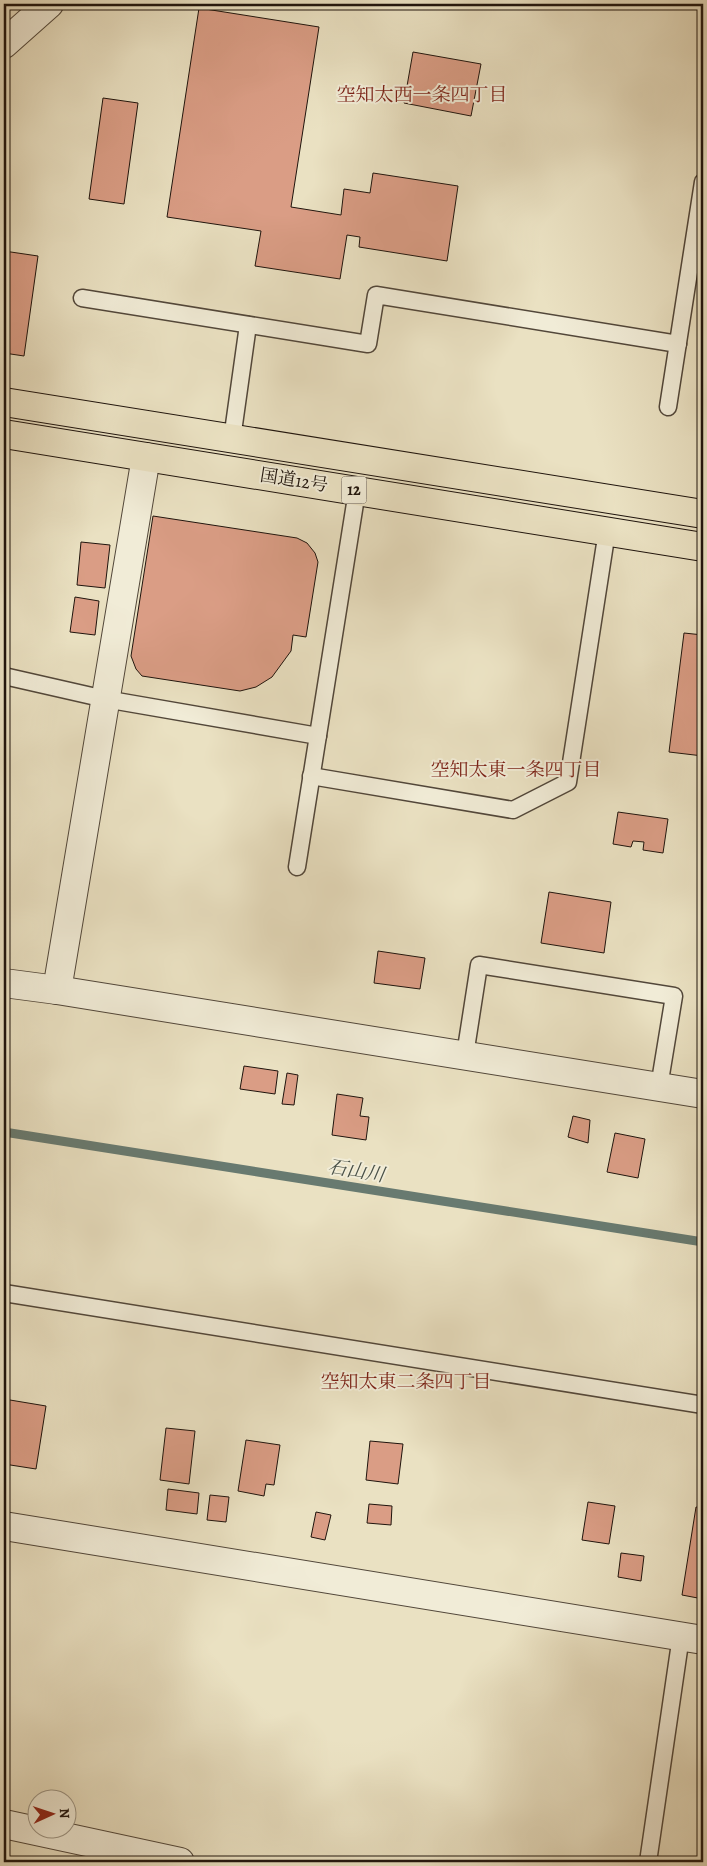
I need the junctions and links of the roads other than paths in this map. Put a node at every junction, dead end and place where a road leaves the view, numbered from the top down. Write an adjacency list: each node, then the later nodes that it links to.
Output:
1 (49, 4): 2 (street)
2 (4, 44)
3 (703, 182): 6 (lane)
4 (82, 298): 5 (lane)
5 (248, 325): 6 (lane); 10 (lane)
6 (678, 344): 8 (lane)
7 (4, 402): 10 (highway, 国道12号 / 12)
8 (668, 407)
9 (4, 434): 11 (highway, 国道12号 / 12)
10 (232, 439): 13 (highway, 国道12号 / 12)
11 (146, 457): 12 (highway, 国道12号 / 12); 17 (street)
12 (357, 490): 14 (highway, 国道12号 / 12); 18 (lane)
13 (703, 514)
14 (606, 531): 15 (highway, 国道12号 / 12); 19 (lane)
15 (703, 547)
16 (4, 676): 17 (lane)
17 (105, 699): 18 (lane); 22 (street)
18 (318, 736): 19 (lane)
19 (311, 776): 20 (lane)
20 (297, 867)
21 (4, 983): 22 (street)
22 (56, 990): 23 (street)
23 (465, 1056): 24 (street); 24 (lane)
24 (659, 1087): 25 (street)
25 (703, 1094)
26 (4, 1293): 27 (lane)
27 (703, 1404)
28 (4, 1526): 29 (street)
29 (692, 1638): 32 (lane)
30 (4, 1824): 31 (street)
31 (180, 1862)
32 (648, 1862)

